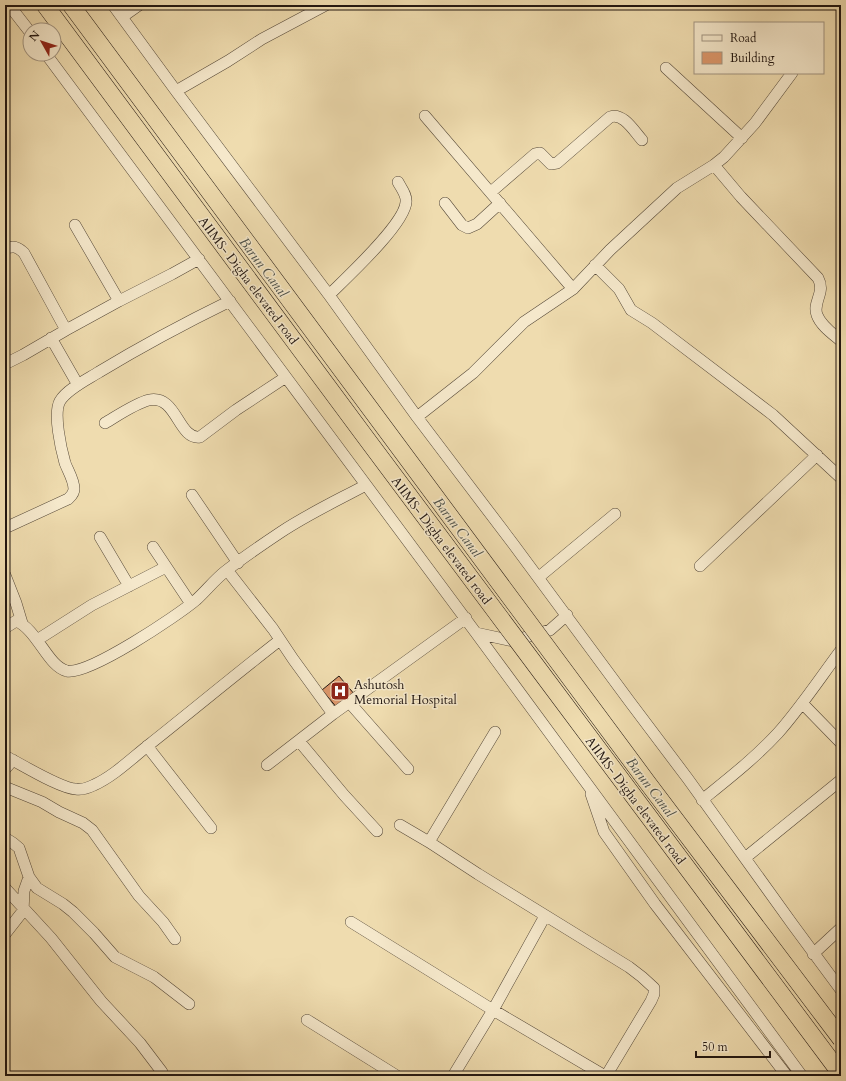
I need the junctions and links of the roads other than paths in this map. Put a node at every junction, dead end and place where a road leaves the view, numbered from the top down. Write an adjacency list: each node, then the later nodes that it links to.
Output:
1 (9, 5): 8 (street)
2 (45, 5): 97 (highway, AIIMS- Digha elevated road, bridge)
3 (71, 5): 95 (highway, AIIMS- Digha elevated road, bridge)
4 (114, 5): 7 (street)
5 (139, 5): 7 (street)
6 (326, 5): 12 (street)
7 (122, 17): 12 (street)
8 (22, 22)
9 (52, 62): 23 (street)
10 (666, 68): 14 (street)
11 (791, 74): 14 (street)
12 (176, 91): 26 (street)
13 (425, 116): 18 (street)
14 (742, 138): 16 (street)
15 (642, 140): 18 (street)
16 (714, 165): 24 (street); 31 (street)
17 (398, 182): 26 (street)
18 (490, 192): 20 (street)
19 (445, 203): 20 (street)
20 (500, 203): 25 (street)
21 (75, 224): 27 (street)
22 (5, 249): 29 (street)
23 (199, 259): 27 (street); 28 (street)
24 (595, 265): 25 (street); 37 (street)
25 (573, 289): 35 (street)
26 (329, 294): 35 (street)
27 (119, 301): 29 (street)
28 (230, 301): 33 (street); 34 (street)
29 (66, 330): 30 (street)
30 (51, 338): 32 (street); 34 (street)
31 (841, 341)
32 (5, 364)
33 (286, 377): 36 (street); 39 (street)
34 (78, 385): 42 (street)
35 (417, 417): 50 (street)
36 (105, 423)
37 (817, 454): 38 (street); 47 (street)
38 (841, 478)
39 (366, 485): 45 (street); 54 (street)
40 (192, 495): 45 (street)
41 (615, 514): 50 (street)
42 (5, 528)
43 (100, 538): 51 (street)
44 (154, 547): 46 (street)
45 (238, 563): 48 (street)
46 (166, 566): 51 (street); 52 (street)
47 (700, 566)
48 (227, 570): 52 (street); 59 (street)
49 (5, 575): 55 (street)
50 (539, 578): 53 (street)
51 (129, 586): 58 (street)
52 (191, 604): 58 (street)
53 (567, 615): 57 (street, bridge); 75 (street)
54 (466, 618): 57 (street); 61 (street)
55 (22, 623): 56 (street); 58 (street)
56 (5, 628)
57 (476, 633): 73 (street)
58 (37, 640)
59 (280, 640): 63 (street); 67 (street)
60 (841, 650): 62 (street)
61 (349, 702): 63 (street); 71 (street)
62 (802, 703): 66 (street); 75 (street)
63 (333, 714): 65 (street)
64 (495, 732): 80 (street)
65 (299, 741): 69 (street); 78 (street)
66 (841, 743)
67 (146, 746): 68 (street); 77 (street)
68 (9, 758): 70 (street)
69 (268, 765)
70 (5, 769)
71 (408, 769)
72 (841, 780): 81 (street)
73 (587, 783): 101 (street); 102 (street)
74 (5, 787): 89 (street)
75 (702, 800): 81 (street)
76 (400, 825): 80 (street)
77 (211, 828)
78 (377, 831)
79 (5, 838): 82 (street)
80 (429, 842): 85 (street)
81 (745, 858): 90 (street)
82 (29, 877): 84 (street); 92 (street)
83 (5, 888): 84 (street)
84 (24, 907): 88 (street); 96 (street)
85 (545, 916): 93 (street); 100 (street)
86 (351, 922): 93 (street)
87 (841, 928): 90 (street)
88 (5, 932)
89 (175, 939)
90 (813, 954): 91 (street)
91 (841, 990)
92 (189, 1004)
93 (493, 1010): 99 (street); 100 (street)
94 (306, 1020): 98 (street)
95 (841, 1039)
96 (162, 1072)
97 (841, 1074)
98 (397, 1076)
99 (453, 1076)
100 (605, 1076)
101 (787, 1076)
102 (802, 1076)

